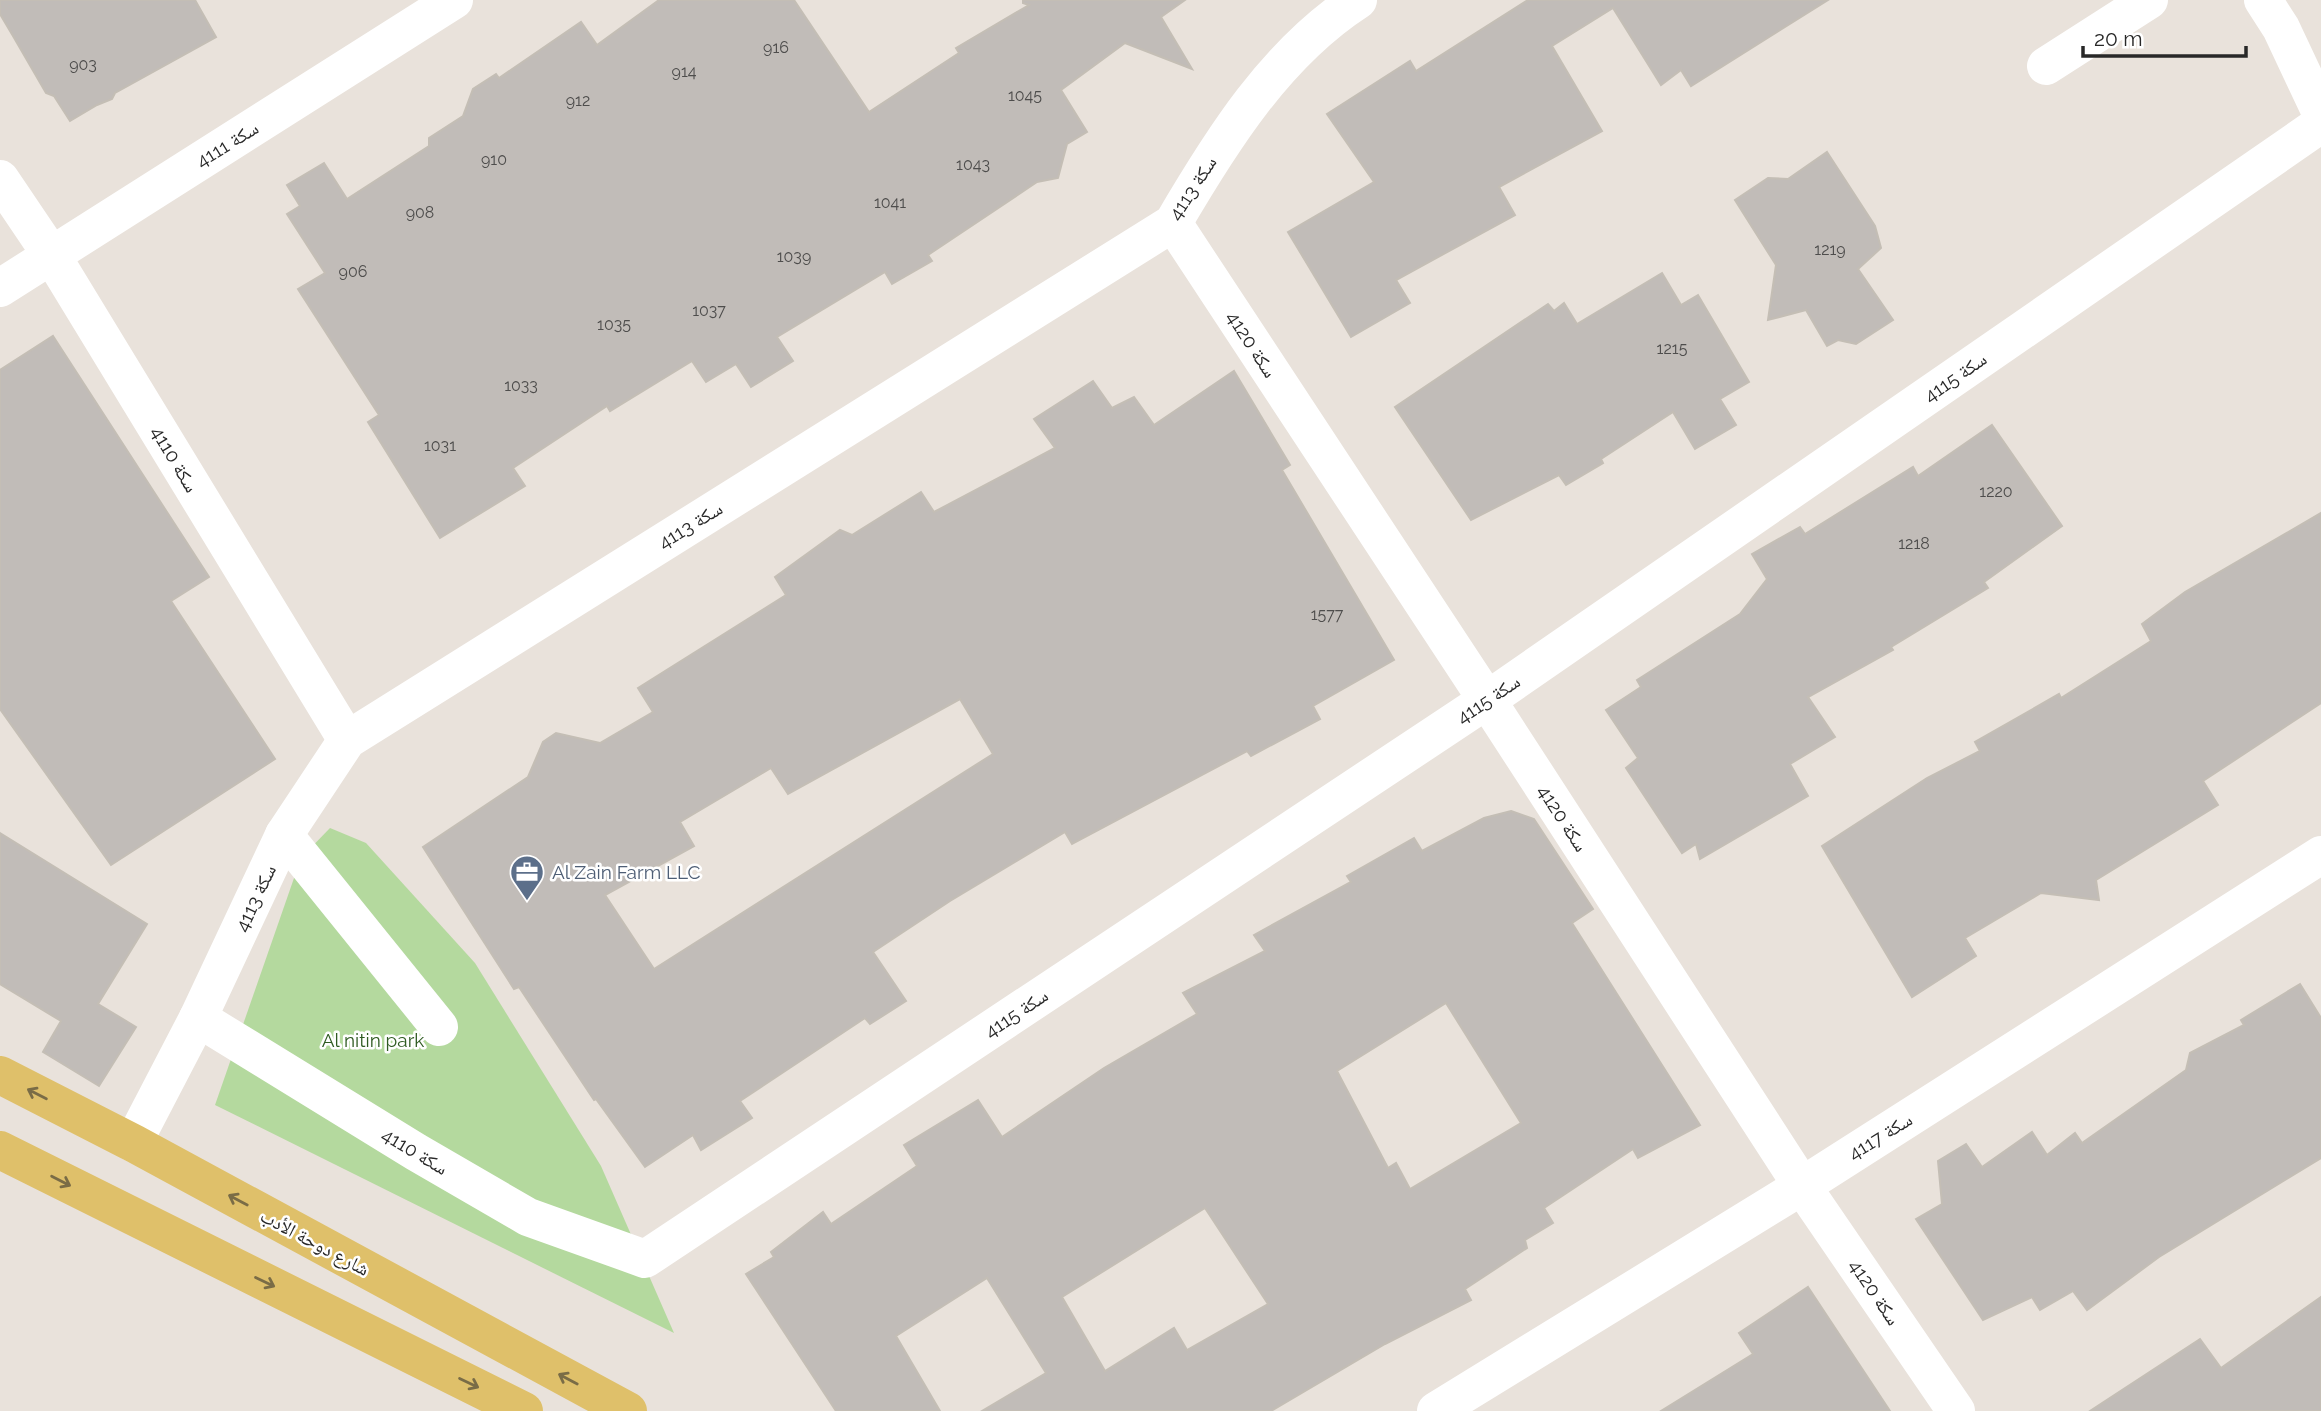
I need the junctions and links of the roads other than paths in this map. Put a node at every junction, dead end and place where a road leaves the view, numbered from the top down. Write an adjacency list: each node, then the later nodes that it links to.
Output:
1 (454, 0): 10 (street, سكة 4111)
2 (1357, 0): 9 (street, سكة 4113)
3 (2149, 0): 5 (street)
4 (2263, 0): 6 (street)
5 (2046, 66)
6 (2321, 113)
7 (2321, 124): 12 (street, سكة 4115)
8 (0, 179): 10 (street, سكة 4110)
9 (1172, 223): 12 (street, سكة 4120); 13 (street, سكة 4113)
10 (52, 256): 11 (street, سكة 4111); 13 (street, سكة 4110)
11 (0, 288)
12 (1487, 700): 21 (street, سكة 4120); 22 (street, سكة 4115)
13 (347, 740): 14 (street, سكة 4113)
14 (284, 835): 16 (street, سكة 4113); 17 (street)
15 (2321, 855): 21 (street, سكة 4117)
16 (198, 1018): 19 (street, سكة 4113); 22 (street, سكة 4110)
17 (439, 1027)
18 (0, 1075): 19 (main road, شارع دوحة الأدب, one-way to 18)
19 (133, 1143): 24 (main road, شارع دوحة الأدب, one-way to 19)
20 (0, 1150): 23 (main road, one-way to 23)
21 (1802, 1186): 25 (street, سكة 4117); 26 (street, سكة 4120)
22 (645, 1259)
23 (524, 1411)
24 (628, 1411)
25 (1436, 1411)
26 (1956, 1411)

